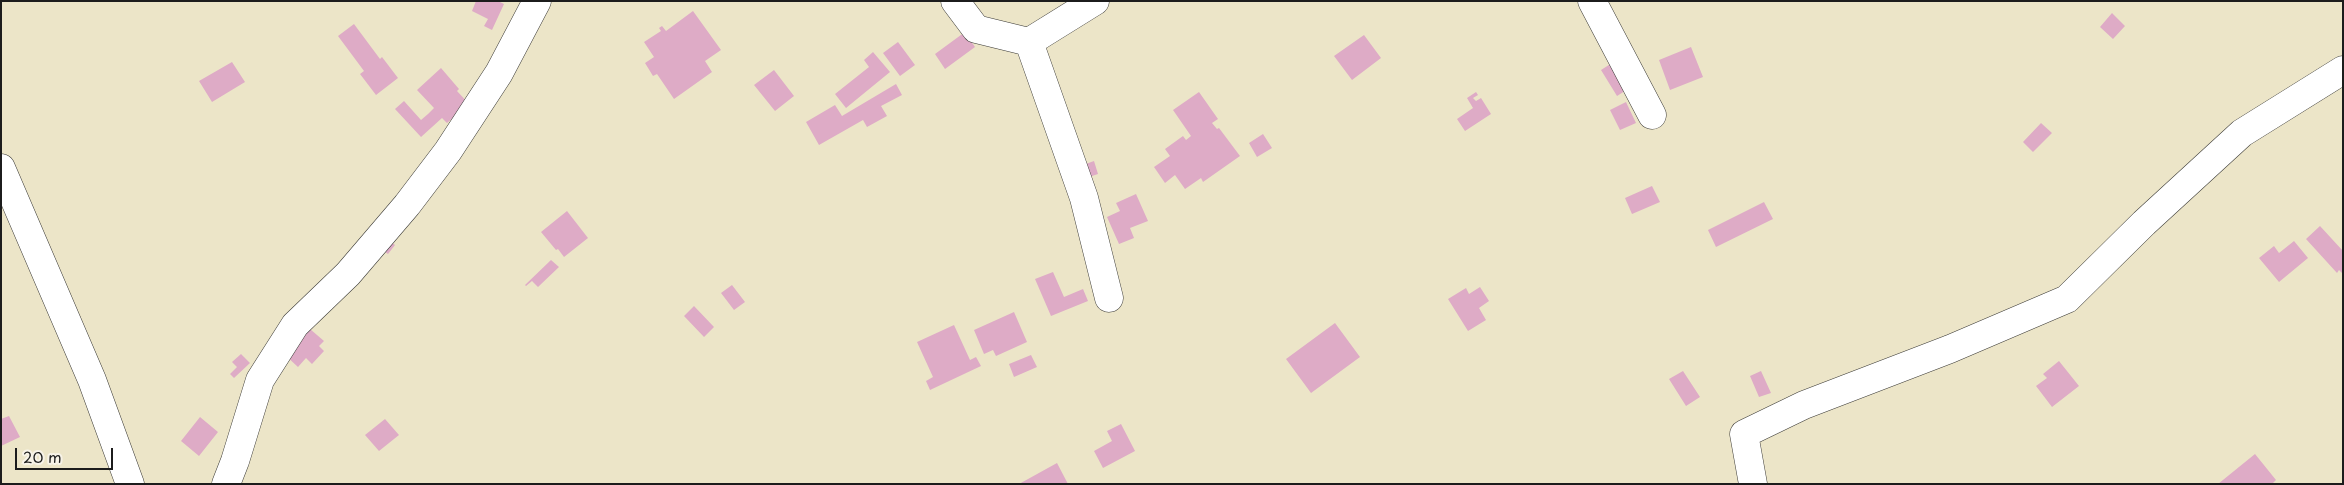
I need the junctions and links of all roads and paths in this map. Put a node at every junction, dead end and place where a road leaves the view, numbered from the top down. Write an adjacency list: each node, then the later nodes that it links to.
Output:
1 (955, 1): 5 (street)
2 (1094, 1): 5 (street)
3 (1592, 1): 7 (street)
4 (533, 3): 11 (street)
5 (1029, 42): 9 (street)
6 (2343, 70): 12 (street)
7 (1652, 115)
8 (1, 168): 10 (street)
9 (1109, 298)
10 (130, 484)
11 (226, 484)
12 (1753, 484)

